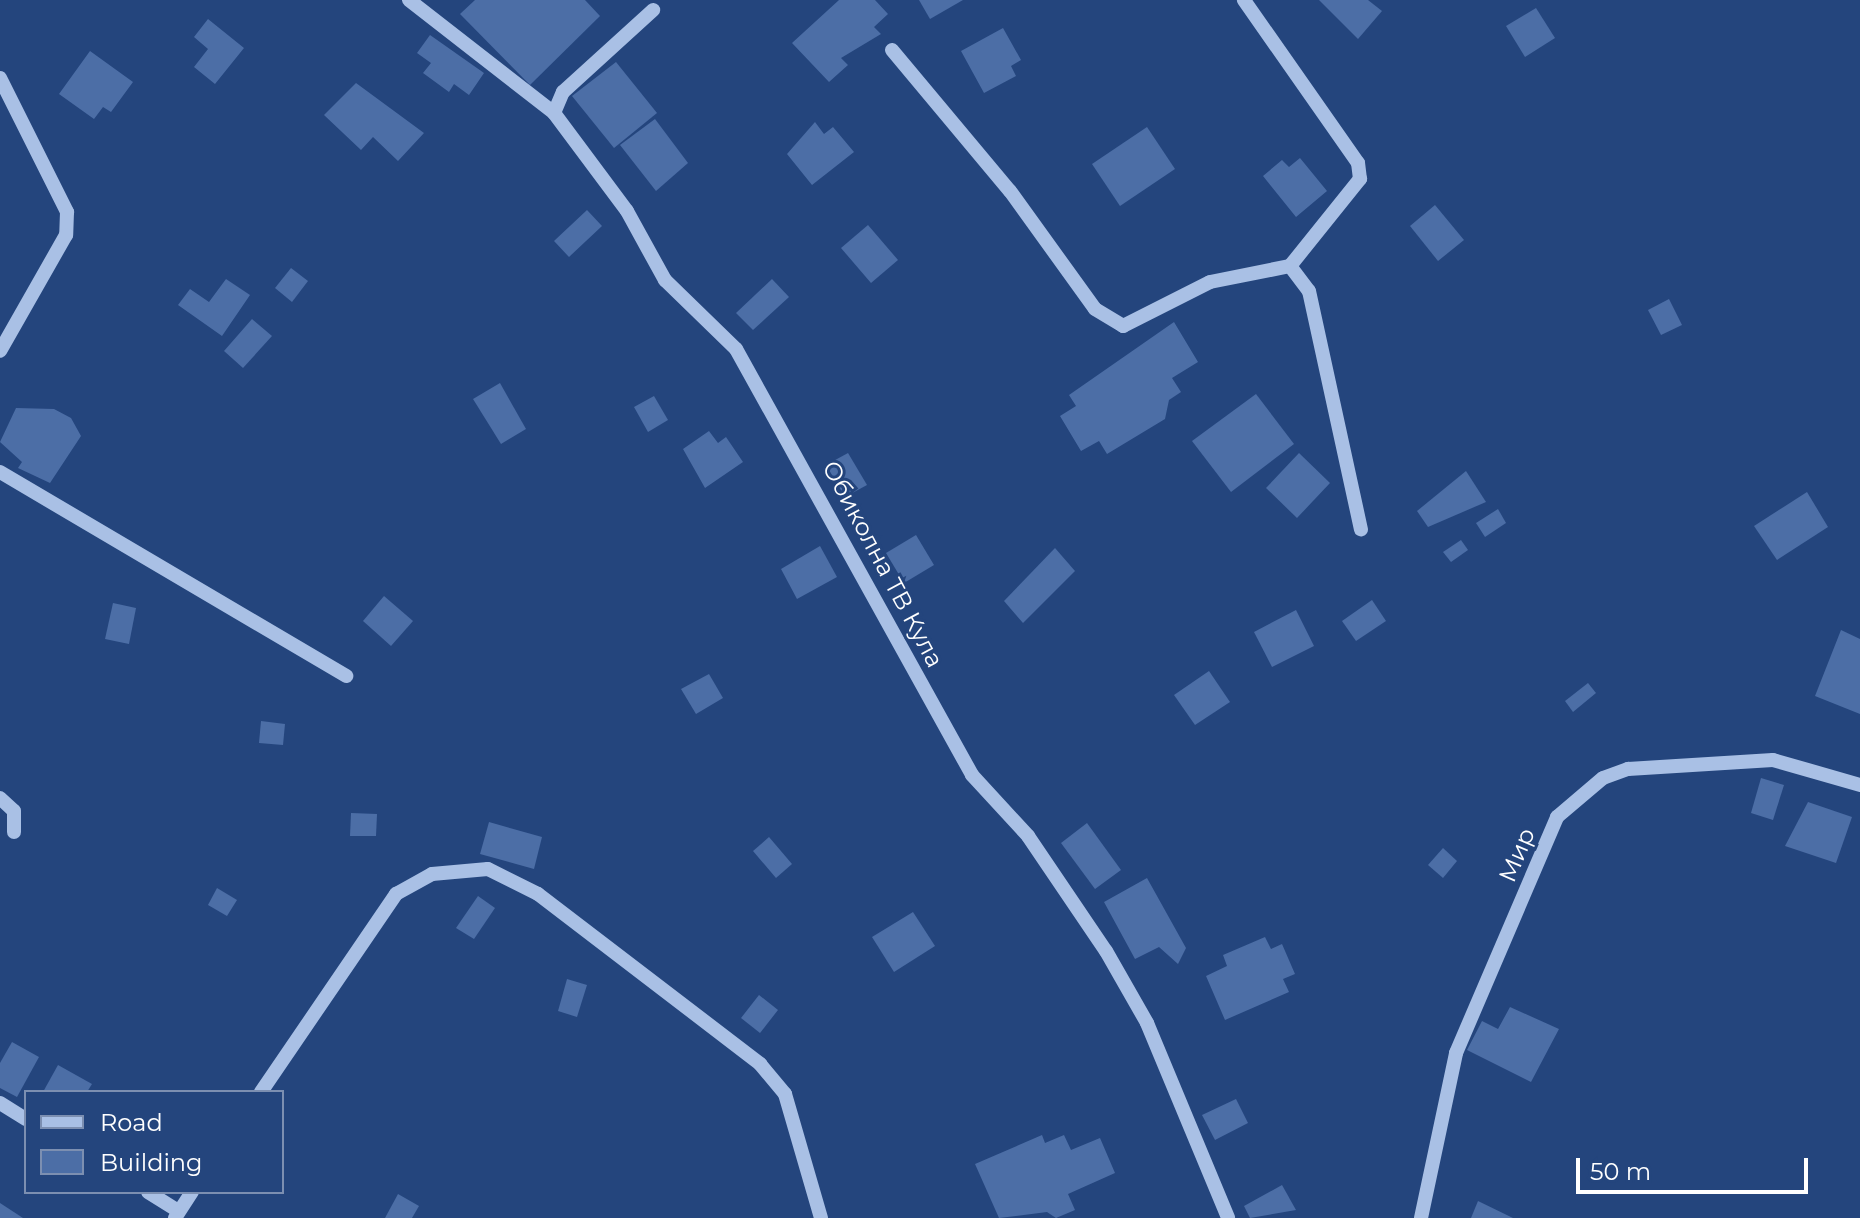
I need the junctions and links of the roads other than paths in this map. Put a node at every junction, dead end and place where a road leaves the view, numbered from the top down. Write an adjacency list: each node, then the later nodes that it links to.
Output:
1 (409, 0): 6 (street, Обиколна ТВ Кула)
2 (1244, 0): 7 (street)
3 (653, 10): 6 (street)
4 (892, 50): 7 (street)
5 (0, 78): 8 (street)
6 (554, 113): 22 (street, Обиколна ТВ Кула)
7 (1290, 266): 10 (street)
8 (0, 351)
9 (0, 472): 11 (street)
10 (1361, 529)
11 (346, 676)
12 (1860, 785): 23 (street, Мир)
13 (0, 798): 14 (street)
14 (14, 832)
15 (262, 1090): 21 (street)
16 (0, 1103): 17 (street)
17 (24, 1118)
18 (151, 1194): 20 (street)
19 (191, 1194): 20 (street)
20 (177, 1214)
21 (821, 1218)
22 (1228, 1218)
23 (1421, 1218)

